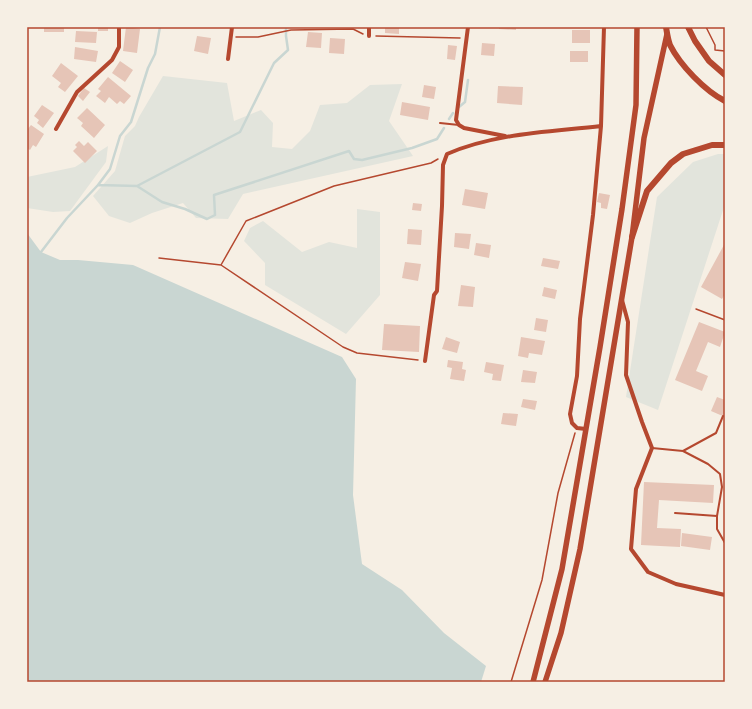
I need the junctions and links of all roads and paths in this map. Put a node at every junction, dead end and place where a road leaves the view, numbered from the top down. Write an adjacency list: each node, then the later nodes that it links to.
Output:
1 (119, 27): 20 (street)
2 (232, 27): 11 (street)
3 (369, 27): 10 (street)
4 (468, 27): 12 (street)
5 (604, 27): 19 (street)
6 (637, 27): 33 (main road)
7 (667, 27): 16 (main road); 24 (main road)
8 (688, 27): 15 (main road)
9 (706, 27): 13 (path)
10 (369, 36): 11 (path); 12 (path)
11 (230, 37): 14 (street)
12 (466, 38): 18 (street)
13 (725, 51)
14 (228, 59)
15 (725, 75)
16 (725, 101)
17 (440, 123): 18 (lane)
18 (458, 125): 21 (street)
19 (601, 126): 21 (street); 32 (street)
20 (56, 129)
21 (508, 136): 23 (street)
22 (725, 145): 24 (main road)
23 (447, 154): 26 (path); 30 (street)
24 (632, 238): 27 (main road)
25 (159, 258): 26 (path)
26 (221, 266): 30 (path)
27 (622, 297): 34 (street); 42 (main road)
28 (696, 309): 29 (path)
29 (725, 320)
30 (425, 361)
31 (723, 416): 35 (lane)
32 (577, 428): 33 (street); 40 (path)
33 (586, 429): 41 (main road)
34 (652, 448): 35 (lane); 39 (street)
35 (683, 451): 37 (lane)
36 (675, 513): 37 (lane)
37 (717, 516): 38 (lane)
38 (725, 543)
39 (725, 595)
40 (510, 682)
41 (533, 682)
42 (545, 682)

